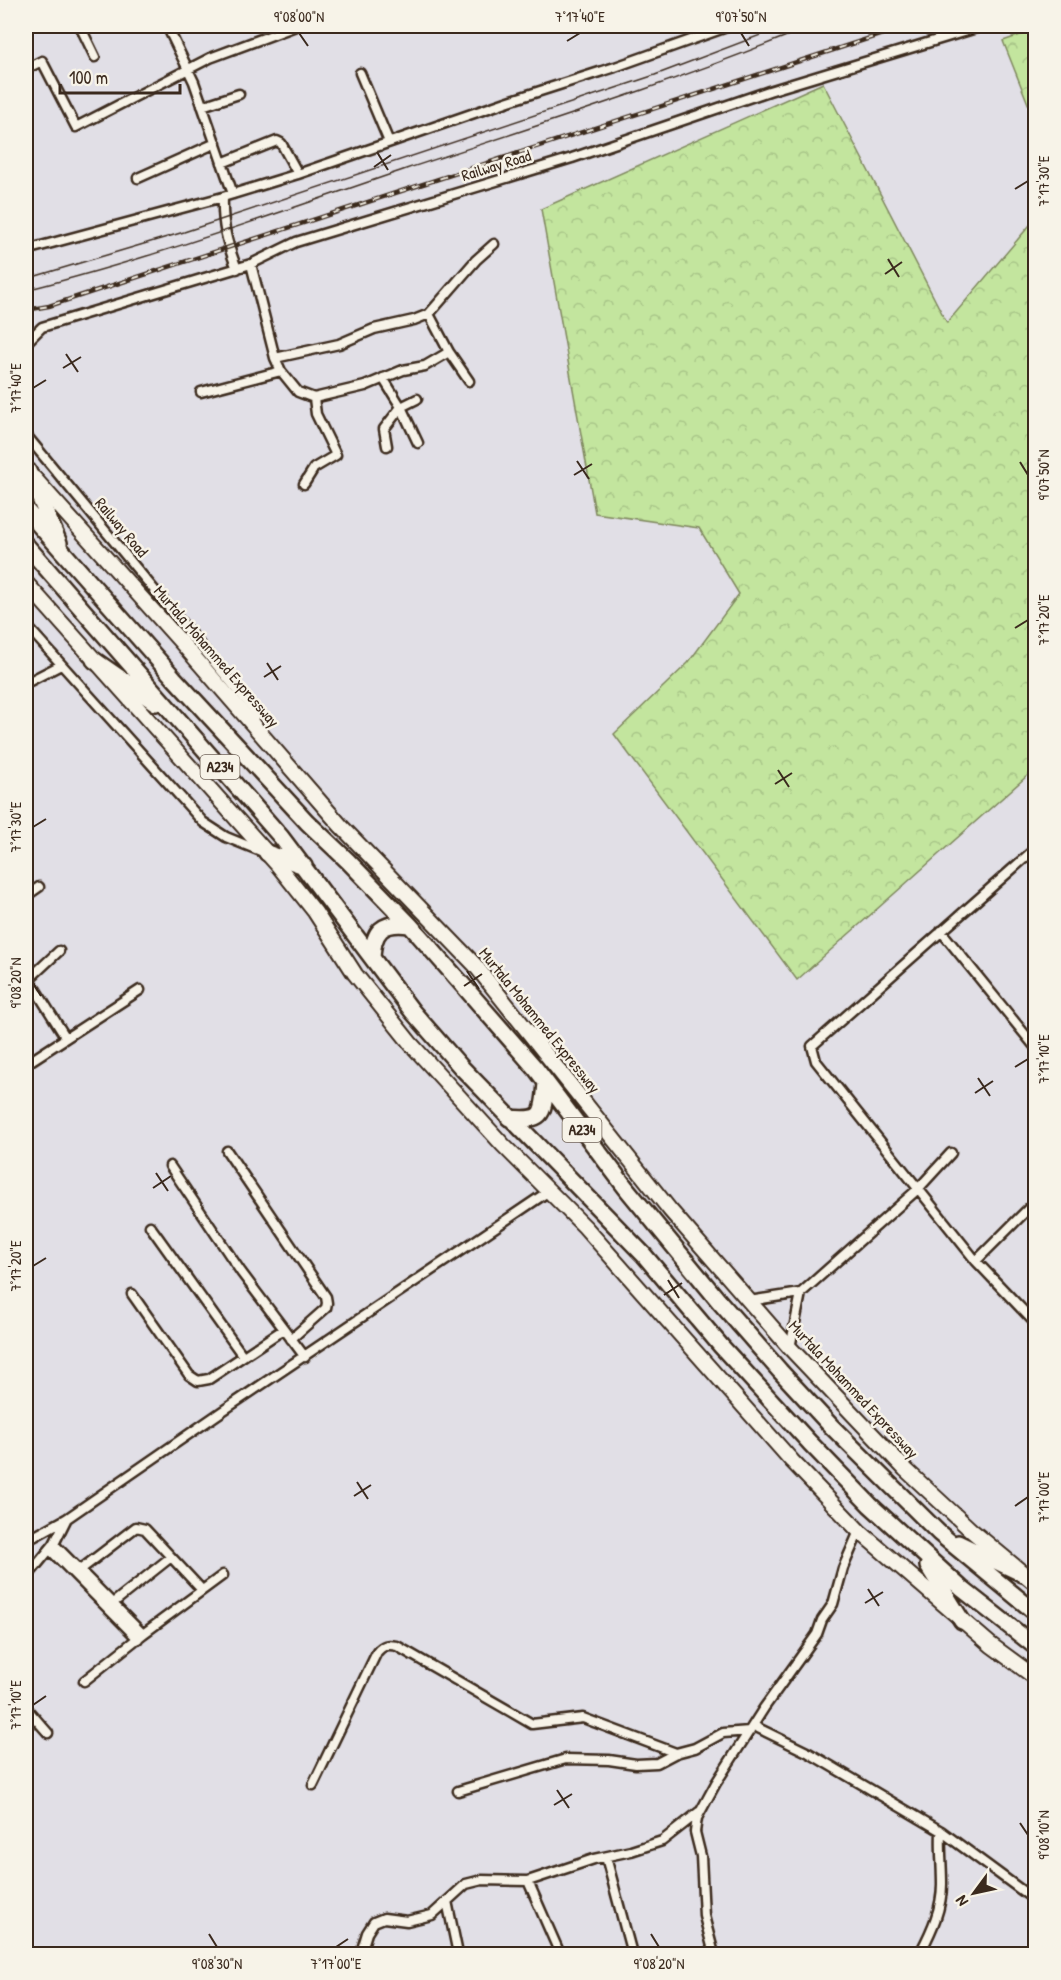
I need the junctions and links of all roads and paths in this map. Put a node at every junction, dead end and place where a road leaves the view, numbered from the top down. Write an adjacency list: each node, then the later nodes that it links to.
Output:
1 (80, 26): 6 (street)
2 (167, 26): 8 (street)
3 (296, 26): 8 (street)
4 (730, 26): 12 (street)
5 (983, 26): 21 (street, Railway Road)
6 (95, 57)
7 (26, 69): 8 (street)
8 (188, 70): 11 (street)
9 (360, 73): 12 (street)
10 (239, 94): 11 (street)
11 (202, 106): 13 (street)
12 (389, 142): 15 (street)
13 (216, 143): 14 (street); 16 (street)
14 (222, 163): 15 (street); 17 (street)
15 (298, 174): 17 (street)
16 (138, 178)
17 (232, 194): 18 (street)
18 (223, 197): 20 (street); 22 (street)
19 (494, 244): 23 (street)
20 (26, 250)
21 (251, 264): 22 (street, Railway Road); 26 (street)
22 (237, 269): 24 (street, Railway Road)
23 (429, 314): 25 (street); 26 (street)
24 (26, 343)
25 (449, 352): 28 (street); 29 (street)
26 (275, 357): 27 (street)
27 (281, 371): 30 (street); 31 (street)
28 (383, 378): 31 (street); 33 (street)
29 (469, 381)
30 (201, 392)
31 (314, 398): 38 (street)
32 (417, 399): 33 (street)
33 (400, 407): 35 (street); 36 (street)
34 (26, 435): 48 (street, Railway Road)
35 (418, 443)
36 (387, 446)
37 (27, 470): 41 (highway); 48 (highway, Murtala Mohammed Expressway)
38 (304, 484)
39 (26, 510): 41 (highway, Murtala Mohammed Expressway / A234)
40 (26, 545): 47 (highway, A234)
41 (65, 556): 54 (highway, Murtala Mohammed Expressway / A234)
42 (26, 583): 44 (highway)
43 (26, 625): 45 (street)
44 (94, 660): 47 (highway); 50 (highway)
45 (61, 664): 46 (street); 50 (street)
46 (26, 683)
47 (175, 716): 51 (highway, A234)
48 (250, 721): 75 (highway, Murtala Mohammed Expressway)
49 (1035, 850): 55 (street)
50 (267, 853): 51 (highway); 69 (highway)
51 (304, 866): 57 (highway, A234)
52 (39, 887): 53 (street)
53 (26, 896)
54 (410, 925): 57 (highway); 63 (highway, Murtala Mohammed Expressway / A234)
55 (941, 931): 61 (street); 68 (street)
56 (59, 951): 58 (street)
57 (372, 958): 64 (highway, A234)
58 (27, 980): 60 (street)
59 (140, 990): 60 (street)
60 (66, 1038): 62 (street)
61 (1035, 1048)
62 (26, 1064)
63 (546, 1083): 64 (highway); 84 (highway, Murtala Mohammed Expressway / A234)
64 (509, 1118): 87 (highway, A234)
65 (227, 1150): 78 (street)
66 (951, 1154): 68 (street)
67 (170, 1166): 77 (street)
68 (918, 1189): 72 (street); 73 (street)
69 (549, 1191): 81 (street); 83 (highway)
70 (1035, 1201): 72 (street)
71 (150, 1226): 80 (street)
72 (976, 1261): 76 (street)
73 (801, 1293): 75 (street); 79 (street)
74 (132, 1294): 80 (street)
75 (749, 1301): 79 (highway, Murtala Mohammed Expressway)
76 (1035, 1324)
77 (284, 1329): 78 (street); 80 (street)
78 (291, 1339): 81 (street)
79 (790, 1348): 90 (highway, Murtala Mohammed Expressway)
80 (243, 1356)
81 (304, 1357): 82 (street)
82 (66, 1519): 85 (street); 86 (street)
83 (858, 1531): 97 (highway); 103 (street)
84 (939, 1533): 90 (highway); 96 (highway, Murtala Mohammed Expressway / A234)
85 (26, 1541)
86 (52, 1547): 89 (street); 92 (street); 98 (street)
87 (918, 1551): 97 (highway); 99 (highway, A234)
88 (171, 1557): 89 (street); 94 (street); 95 (street)
89 (80, 1570): 95 (street)
90 (1023, 1574): 93 (highway, Murtala Mohammed Expressway)
91 (224, 1575): 94 (street)
92 (26, 1578)
93 (1035, 1584)
94 (202, 1590): 98 (street)
95 (112, 1603): 98 (street)
96 (1035, 1614)
97 (962, 1621): 100 (highway)
98 (140, 1636): 101 (street)
99 (1035, 1647)
100 (1035, 1678)
101 (84, 1681)
102 (26, 1708): 104 (street)
103 (752, 1728): 105 (street); 108 (street); 109 (street)
104 (48, 1732)
105 (676, 1753): 106 (street); 107 (street)
106 (313, 1785)
107 (458, 1791)
108 (702, 1810): 110 (street); 119 (street)
109 (940, 1831): 113 (street); 114 (street)
110 (606, 1857): 111 (street); 118 (street)
111 (528, 1881): 112 (street); 117 (street)
112 (447, 1901): 115 (street); 116 (street)
113 (1035, 1901)
114 (921, 1951)
115 (366, 1954)
116 (458, 1954)
117 (560, 1954)
118 (632, 1954)
119 (714, 1954)

